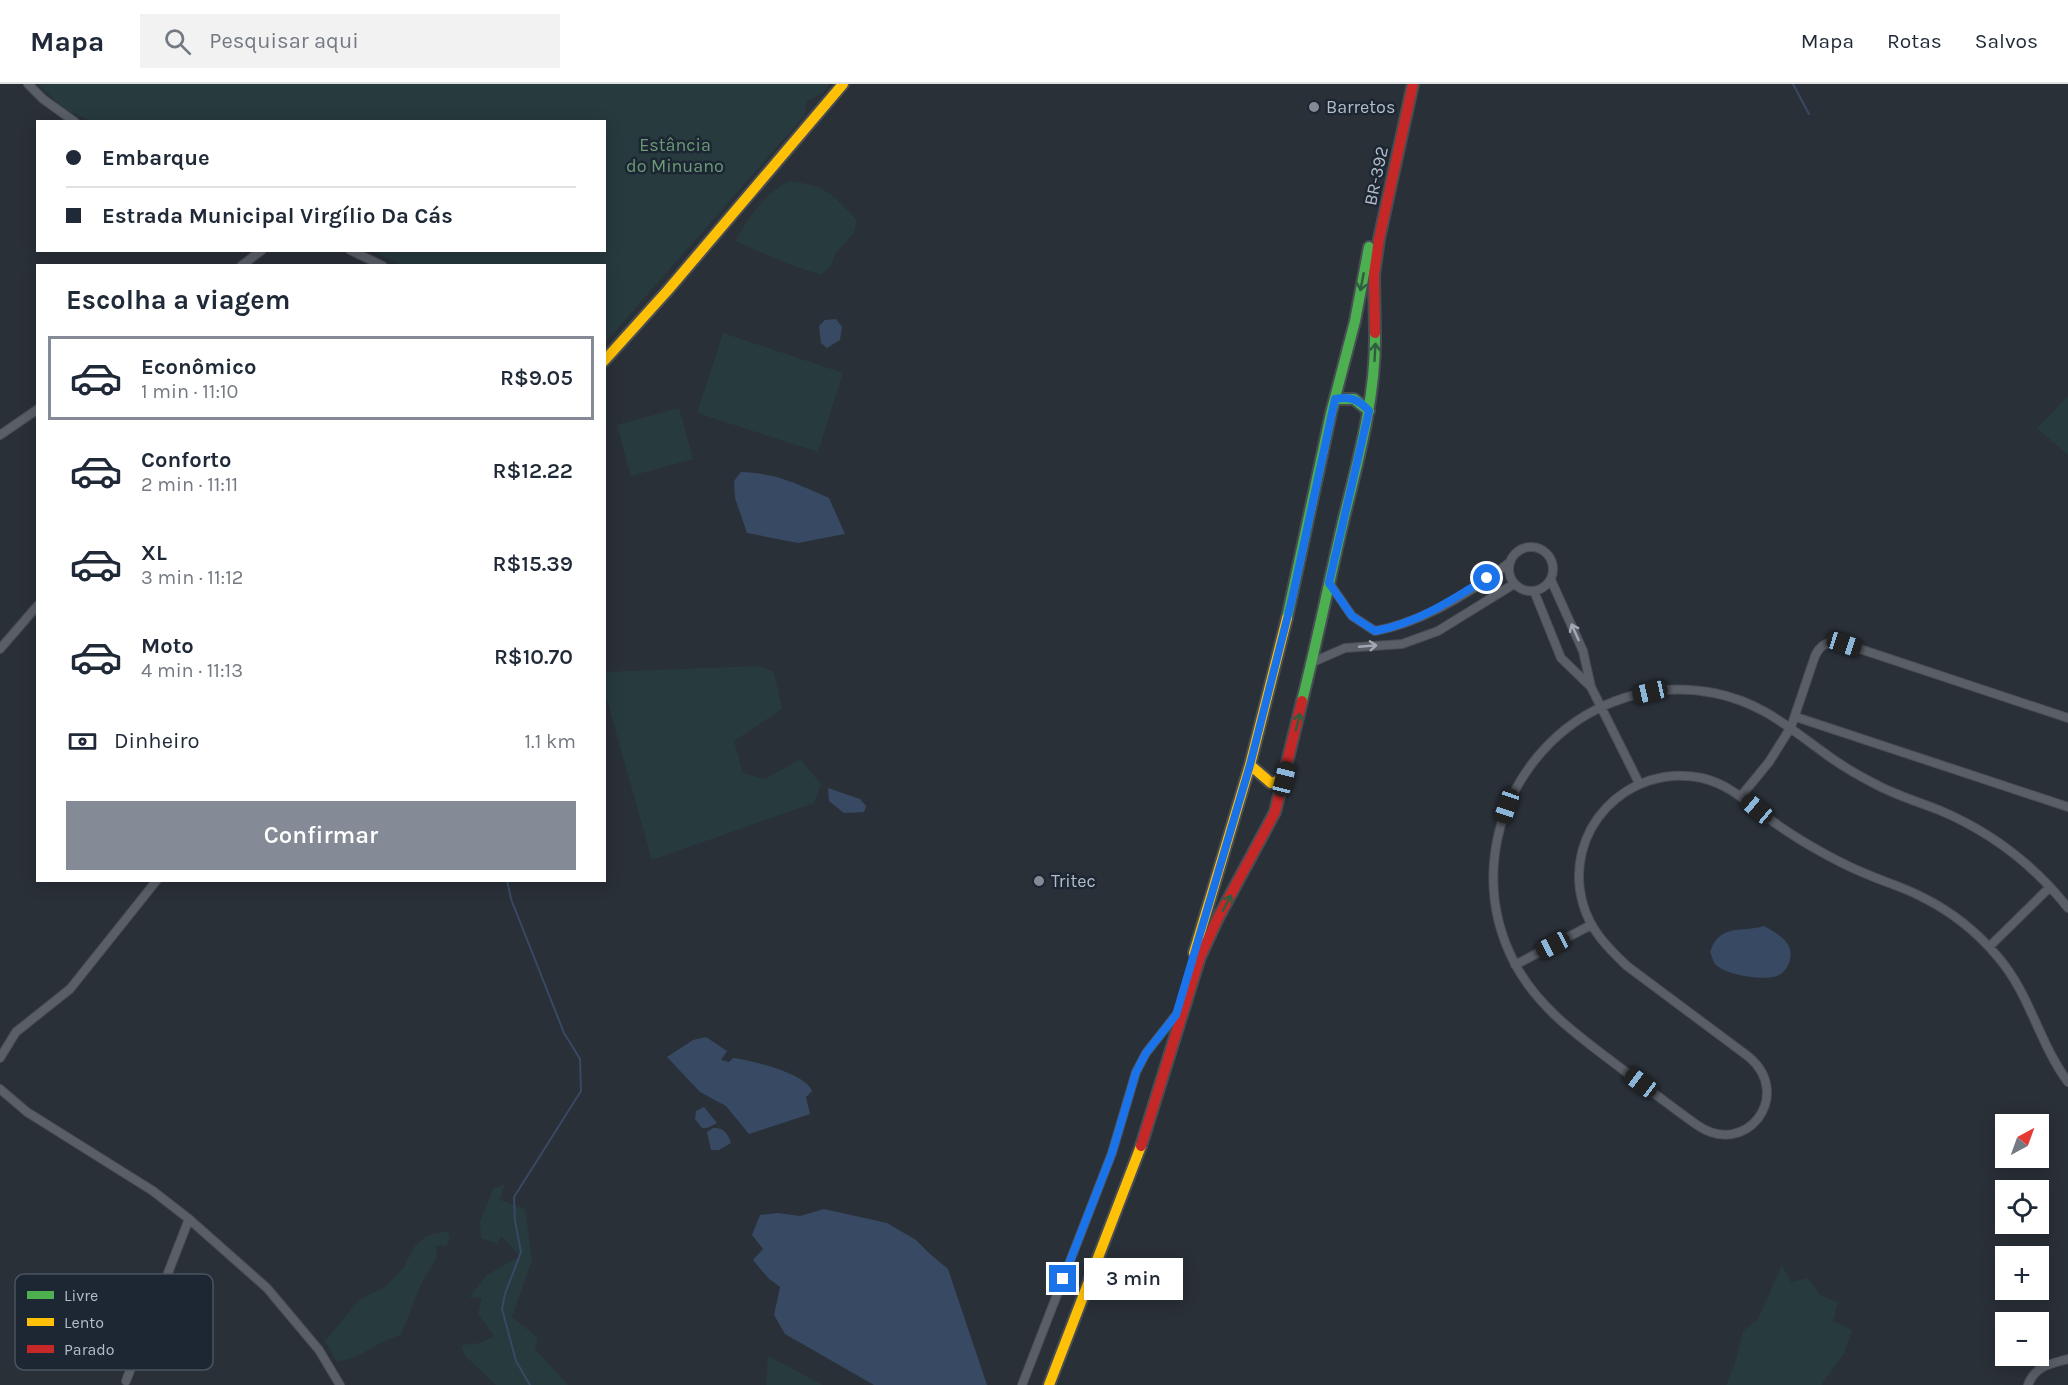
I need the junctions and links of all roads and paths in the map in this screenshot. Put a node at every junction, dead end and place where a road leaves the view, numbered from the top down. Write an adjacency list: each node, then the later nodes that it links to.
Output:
1 (28, 84): 5 (street)
2 (843, 84): 10 (main road)
3 (1405, 84): 11 (main road, BR-392, one-way to 11)
4 (1413, 84): 13 (main road, BR-392, one-way to 4)
5 (72, 120)
6 (259, 252): 8 (street)
7 (354, 252): 9 (street)
8 (244, 264)
9 (379, 264)
10 (606, 359)
11 (1335, 399): 13 (main road); 28 (main road, BR-392)
12 (36, 410): 14 (street)
13 (1369, 411): 17 (main road, BR-392)
14 (0, 435)
15 (1509, 564): 16 (street); 17 (street); 18 (street)
16 (1551, 580): 19 (street); 23 (street, one-way to 16)
17 (1329, 583): 22 (main road, BR-392)
18 (1514, 584): 19 (street); 22 (street, one-way to 18)
19 (1534, 591): 23 (street)
20 (36, 606): 21 (street)
21 (0, 649)
22 (1313, 663): 29 (main road, BR-392, one-way to 22)
23 (1591, 687): 24 (street)
24 (1602, 708): 27 (street); 30 (street); 38 (street)
25 (1796, 717): 26 (street); 27 (street); 32 (street)
26 (2068, 718)
27 (1791, 727): 31 (street); 34 (street)
28 (1250, 765): 29 (main road); 39 (main road, BR-392)
29 (1284, 779): 50 (main road, BR-392, one-way to 29)
30 (1639, 783): 31 (street); 36 (street)
31 (1741, 796): 37 (street)
32 (2068, 807)
33 (156, 882): 40 (street)
34 (2050, 887): 35 (street); 37 (street)
35 (2068, 908)
36 (1591, 925): 38 (street); 38 (street)
37 (1989, 947): 41 (street)
38 (1515, 965)
39 (1176, 1015): 49 (street); 50 (main road, BR-392)
40 (0, 1058)
41 (2068, 1082)
42 (0, 1089): 43 (street)
43 (189, 1219): 44 (street); 48 (street)
44 (168, 1274)
45 (2068, 1359): 51 (street)
46 (130, 1370): 47 (street)
47 (126, 1381)
48 (340, 1385)
49 (1022, 1385)
50 (1047, 1385)
51 (2028, 1385)

